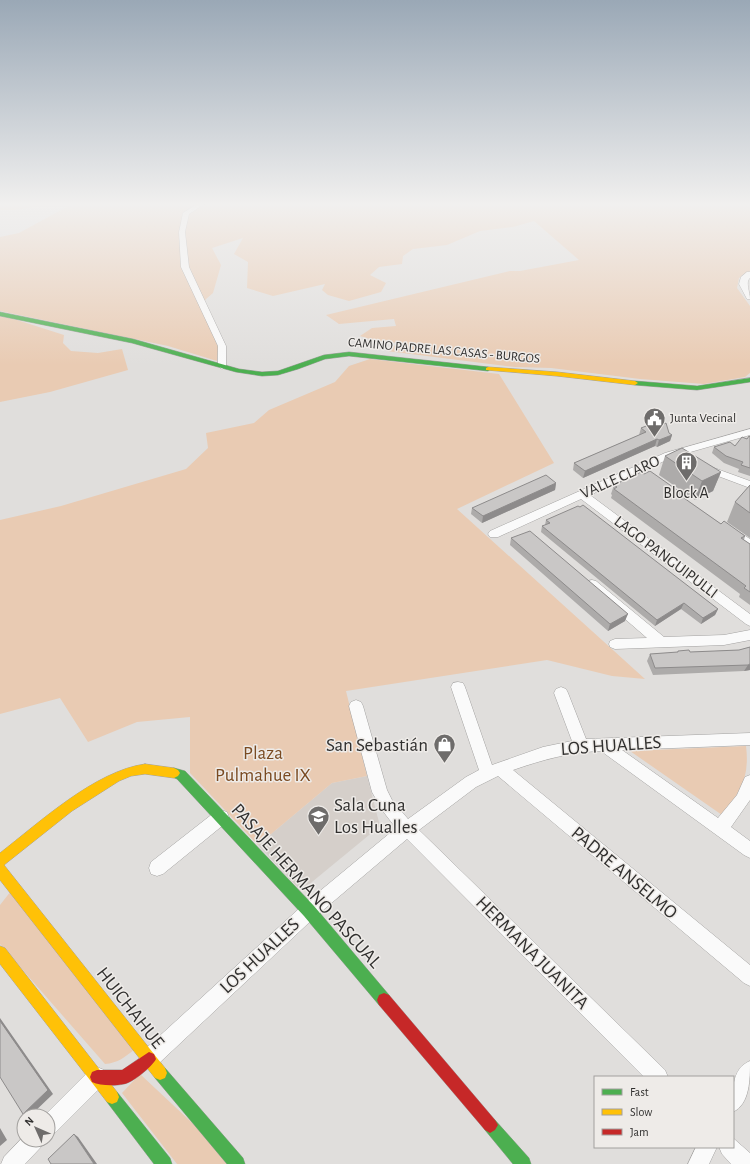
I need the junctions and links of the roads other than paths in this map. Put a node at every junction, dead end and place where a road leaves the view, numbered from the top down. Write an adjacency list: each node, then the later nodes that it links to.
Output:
1 (184, 257): 5 (street)
2 (750, 274): 3 (street)
3 (750, 297)
4 (0, 314): 5 (street, CAMINO PADRE LAS CASAS - BURGOS)
5 (222, 366): 6 (street, CAMINO PADRE LAS CASAS - BURGOS)
6 (750, 380)
7 (750, 432): 8 (street, VALLE CLARO)
8 (734, 436): 9 (street); 10 (street, VALLE CLARO)
9 (750, 442)
10 (669, 455): 11 (street, VALLE CLARO); 13 (street)
11 (639, 468): 12 (street); 14 (street, VALLE CLARO)
12 (652, 477)
13 (750, 485)
14 (582, 494): 15 (street, VALLE CLARO); 21 (street, LAGO PANGUIPULLI)
15 (519, 522): 17 (street); 18 (street, VALLE CLARO)
16 (724, 526): 19 (street)
17 (531, 532)
18 (494, 534)
19 (750, 544)
20 (584, 577): 23 (street)
21 (750, 621)
22 (750, 635): 23 (street)
23 (661, 642): 24 (street)
24 (615, 644)
25 (458, 687): 31 (street)
26 (561, 693): 30 (street)
27 (356, 706): 35 (street, HERMANA JUANITA)
28 (750, 739): 29 (street, LOS HUALLES)
29 (603, 744): 30 (street, LOS HUALLES); 34 (street)
30 (581, 746): 31 (street, LOS HUALLES)
31 (493, 771): 35 (street, LOS HUALLES); 42 (street, PADRE ANSELMO)
32 (750, 782): 34 (street)
33 (221, 817): 37 (street, PASAJE HERMANO PASCUAL); 38 (street); 40 (street, PASAJE HERMANO PASCUAL)
34 (720, 828): 36 (street)
35 (407, 829): 40 (street, LOS HUALLES); 45 (street, HERMANA JUANITA)
36 (750, 850)
37 (0, 861)
38 (157, 868)
39 (0, 870): 43 (street, HUICHAHUE)
40 (309, 911): 43 (street, LOS HUALLES); 55 (street, PASAJE HERMANO PASCUAL)
41 (0, 953): 46 (street)
42 (750, 977)
43 (149, 1059): 46 (street); 54 (street, HUICHAHUE)
44 (750, 1071): 47 (street)
45 (657, 1076)
46 (97, 1077): 48 (street); 53 (street)
47 (734, 1100)
48 (56, 1118)
49 (26, 1148): 52 (street)
50 (706, 1148): 56 (street)
51 (729, 1148): 57 (street)
52 (11, 1164)
53 (164, 1164)
54 (237, 1164)
55 (523, 1164)
56 (698, 1164)
57 (746, 1164)

